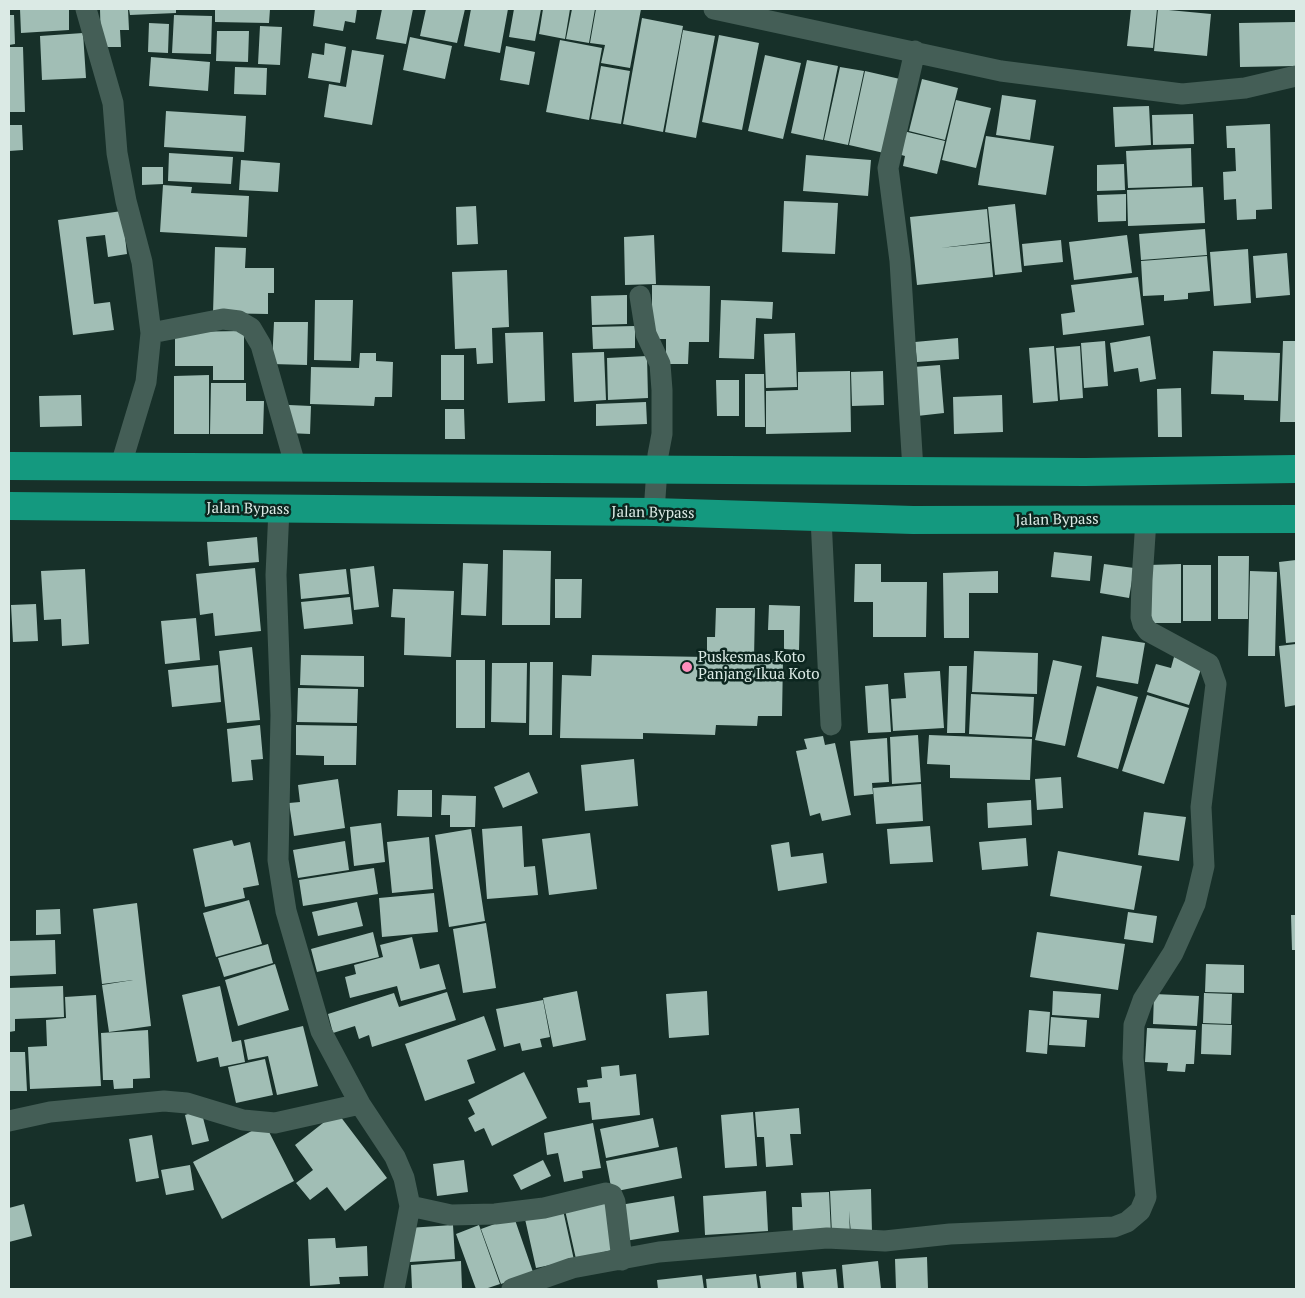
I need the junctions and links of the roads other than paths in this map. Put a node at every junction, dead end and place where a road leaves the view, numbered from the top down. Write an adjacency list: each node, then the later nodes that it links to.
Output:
1 (86, 9): 6 (street)
2 (714, 9): 3 (street)
3 (915, 51): 4 (street); 12 (street)
4 (1296, 76)
5 (640, 296): 10 (street)
6 (151, 333): 8 (street); 9 (street)
7 (9, 466): 8 (highway)
8 (120, 468): 9 (highway)
9 (296, 468): 10 (highway)
10 (657, 468): 12 (highway); 15 (street)
11 (1296, 469): 12 (highway)
12 (913, 470)
13 (9, 506): 14 (highway, Jalan Bypass)
14 (279, 509): 15 (highway, Jalan Bypass); 20 (street)
15 (654, 512): 16 (highway, Jalan Bypass)
16 (821, 518): 17 (highway, Jalan Bypass); 19 (street)
17 (1146, 520): 18 (highway, Jalan Bypass); 23 (street)
18 (1296, 520)
19 (830, 725)
20 (360, 1104): 21 (street); 22 (street)
21 (9, 1121)
22 (410, 1206): 23 (street); 24 (street)
23 (622, 1260): 25 (street)
24 (394, 1289)
25 (512, 1289)

